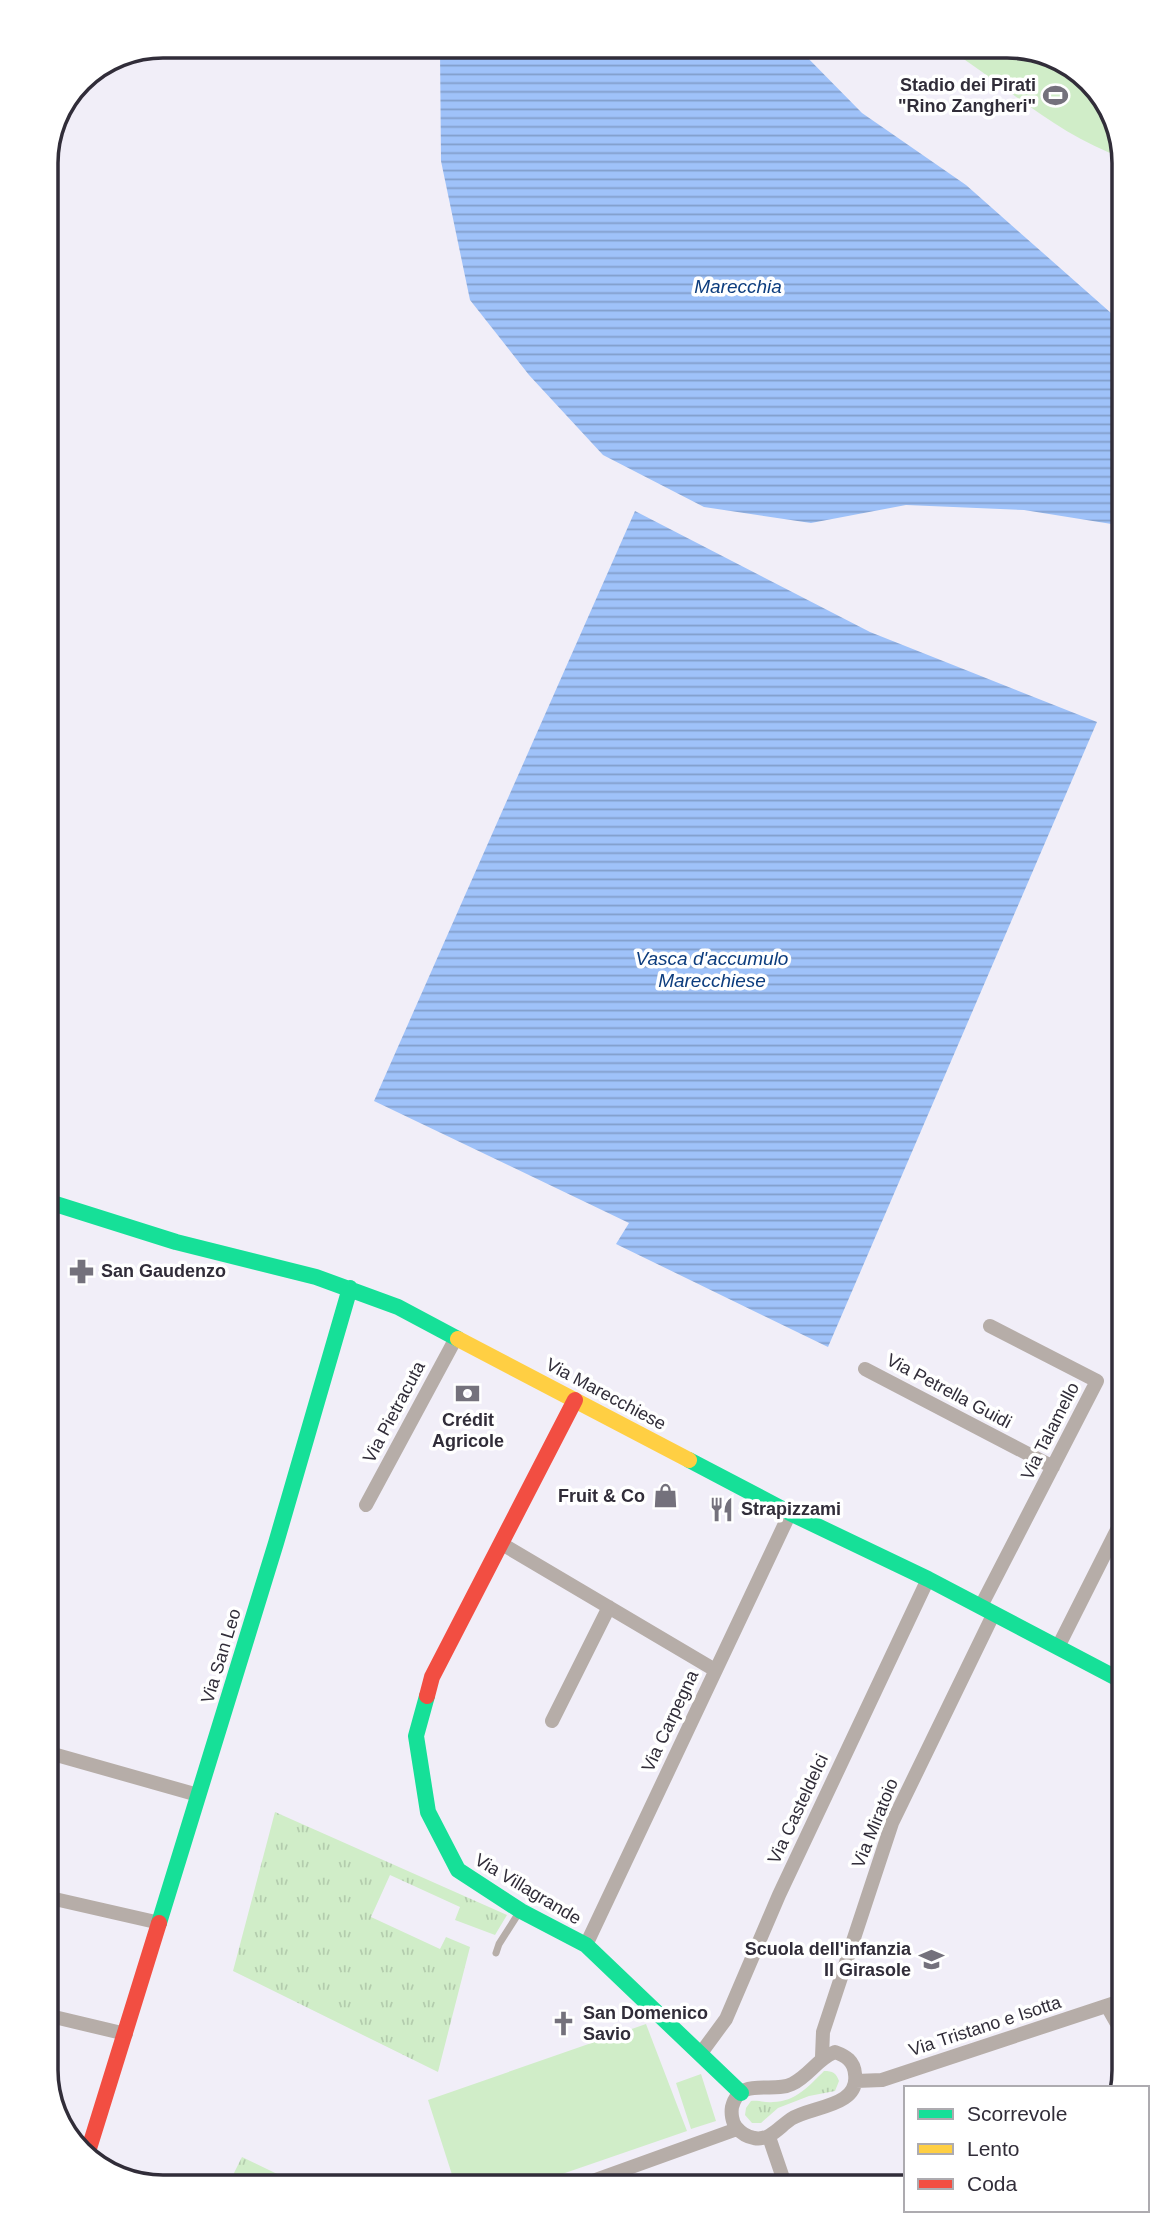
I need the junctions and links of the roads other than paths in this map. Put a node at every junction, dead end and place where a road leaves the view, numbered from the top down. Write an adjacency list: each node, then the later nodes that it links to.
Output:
1 (58, 1205): 2 (street, Via Marecchiese)
2 (349, 1288): 4 (street, Via Marecchiese); 22 (street, Via San Leo)
3 (990, 1326): 7 (street, Via Talamello)
4 (456, 1338): 6 (street, Via Marecchiese); 8 (street, Via Pietracuta)
5 (864, 1369): 7 (street, Via Petrella Guidi)
6 (575, 1399): 9 (street, Via Marecchiese); 11 (street, Via Villagrande)
7 (1053, 1467): 14 (street, Via Talamello)
8 (366, 1505)
9 (790, 1513): 12 (street, Via Marecchiese); 18 (street, Via Carpegna)
10 (1112, 1541): 15 (street)
11 (502, 1545): 13 (street); 24 (street, Via Villagrande)
12 (928, 1579): 14 (street, Via Marecchiese); 33 (street, Via Casteldelci)
13 (609, 1607): 18 (street); 20 (street)
14 (988, 1610): 15 (street, Via Marecchiese); 34 (street, Via Miratoio)
15 (1058, 1647): 16 (street, Via Marecchiese)
16 (1081, 1659): 17 (street); 19 (street, Via Marecchiese)
17 (1112, 1668)
18 (715, 1670): 26 (street, Via Carpegna)
19 (1112, 1675)
20 (552, 1721)
21 (58, 1755): 22 (street)
22 (198, 1795): 25 (street, Via San Leo)
23 (58, 1900): 25 (street)
24 (521, 1911): 26 (street, Via Villagrande); 27 (lane)
25 (160, 1923): 32 (street, Via San Leo)
26 (586, 1945): 33 (street, Via Villagrande)
27 (496, 1953)
28 (1112, 2004): 29 (street, Via Tristano e Isotta)
29 (1107, 2006): 30 (street); 35 (street, Via Tristano e Isotta)
30 (1112, 2014)
31 (58, 2018): 32 (street)
32 (126, 2034): 39 (street, Via San Leo)
33 (701, 2053): 36 (street, Via Villagrande)
34 (822, 2057): 35 (street); 36 (street)
35 (856, 2081): 38 (street)
36 (741, 2093): 37 (street)
37 (737, 2129): 38 (street); 40 (street)
38 (769, 2137): 41 (street)
39 (90, 2145)
40 (609, 2175)
41 (782, 2175)

